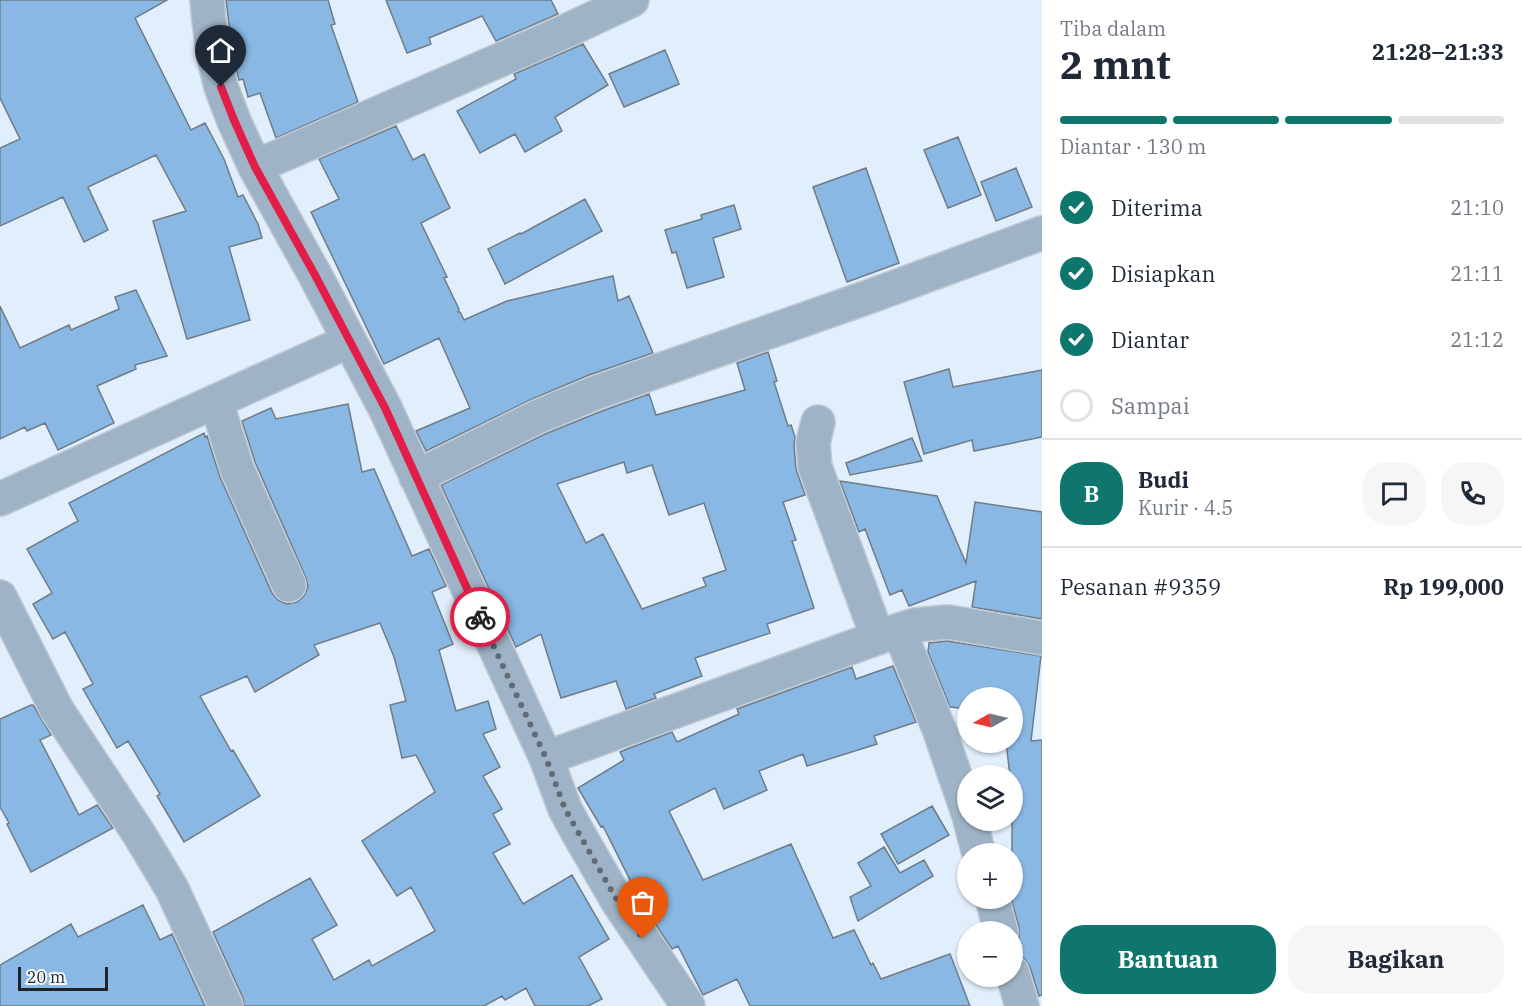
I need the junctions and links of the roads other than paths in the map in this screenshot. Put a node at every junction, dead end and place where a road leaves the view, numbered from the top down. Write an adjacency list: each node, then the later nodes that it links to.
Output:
1 (207, 0): 3 (street)
2 (632, 0): 3 (street)
3 (255, 167): 5 (street)
4 (1042, 233): 8 (street)
5 (349, 341): 6 (street); 8 (street)
6 (216, 401): 9 (street); 10 (street)
7 (818, 422): 12 (street)
8 (416, 477): 14 (street)
9 (0, 499)
10 (289, 585)
11 (0, 597): 17 (street)
12 (889, 634): 13 (street); 14 (street); 15 (street)
13 (1042, 638)
14 (546, 758): 18 (street)
15 (957, 781)
16 (1016, 987): 19 (street)
17 (226, 1006)
18 (688, 1006)
19 (1022, 1006)

